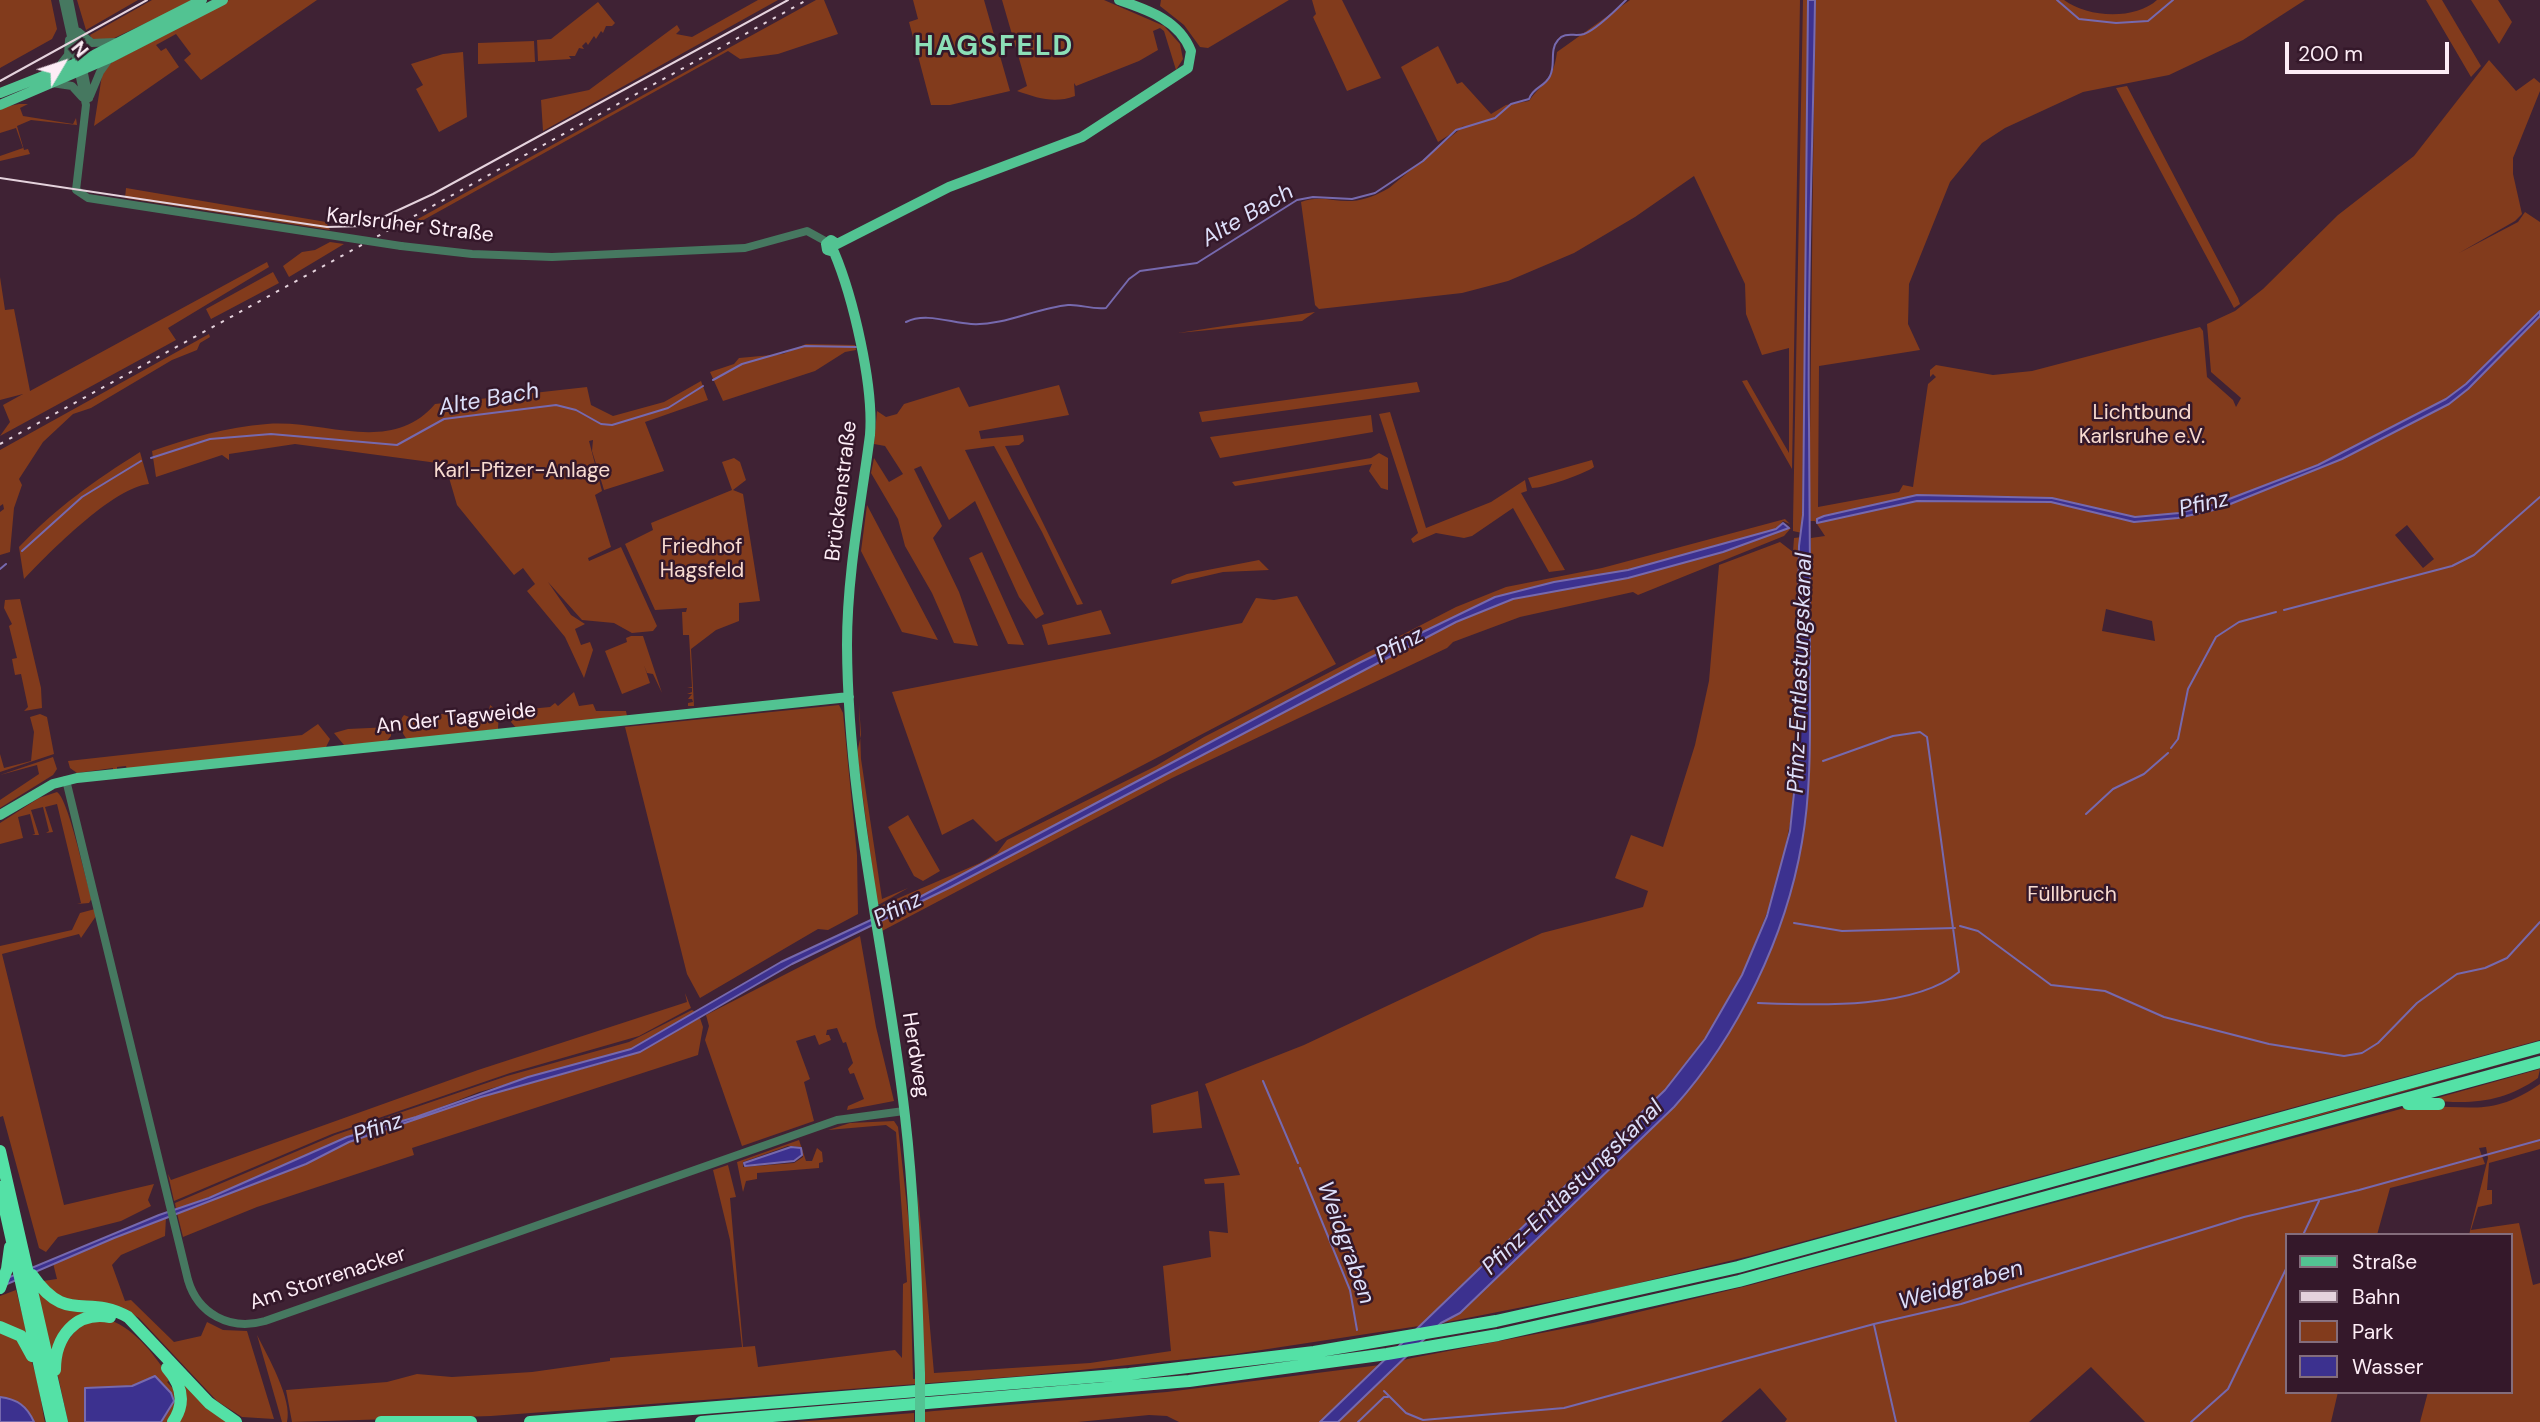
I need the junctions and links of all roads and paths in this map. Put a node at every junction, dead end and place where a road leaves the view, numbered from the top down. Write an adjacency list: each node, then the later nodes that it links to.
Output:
1 (63, 0): 6 (street)
2 (69, 0): 6 (street)
3 (202, 0): 7 (main road)
4 (223, 0): 8 (main road)
5 (1119, 0): 15 (main road)
6 (73, 27): 7 (street); 9 (street, Karlsruher Straße); 10 (street)
7 (121, 42): 9 (main road)
8 (110, 58): 9 (main road); 13 (street)
9 (81, 66): 10 (main road); 11 (main road); 13 (street, Karlsruher Straße)
10 (55, 71): 12 (main road)
11 (52, 83): 13 (street); 14 (main road)
12 (0, 93)
13 (86, 100): 15 (street, Karlsruher Straße, bridge)
14 (0, 105)
15 (833, 246): 16 (main road, Brückenstraße)
16 (849, 697): 17 (main road, An der Tagweide); 23 (main road, Herdweg)
17 (66, 780): 18 (main road, An der Tagweide); 23 (street, Am Storrenacker)
18 (0, 815)
19 (2540, 1047): 37 (highway)
20 (2540, 1062): 21 (highway)
21 (2387, 1104): 22 (highway); 38 (highway)
22 (2439, 1104)
23 (904, 1111): 39 (main road, Herdweg, bridge)
24 (0, 1151): 26 (highway)
25 (0, 1186): 26 (highway)
26 (19, 1264): 27 (highway); 28 (highway)
27 (30, 1286): 30 (highway); 34 (highway)
28 (0, 1289)
29 (0, 1327): 30 (highway)
30 (49, 1383): 31 (highway); 32 (highway); 33 (highway)
31 (52, 1422)
32 (62, 1422)
33 (173, 1422)
34 (236, 1422)
35 (381, 1422): 36 (highway)
36 (471, 1422)
37 (530, 1422)
38 (701, 1422)
39 (920, 1422)

